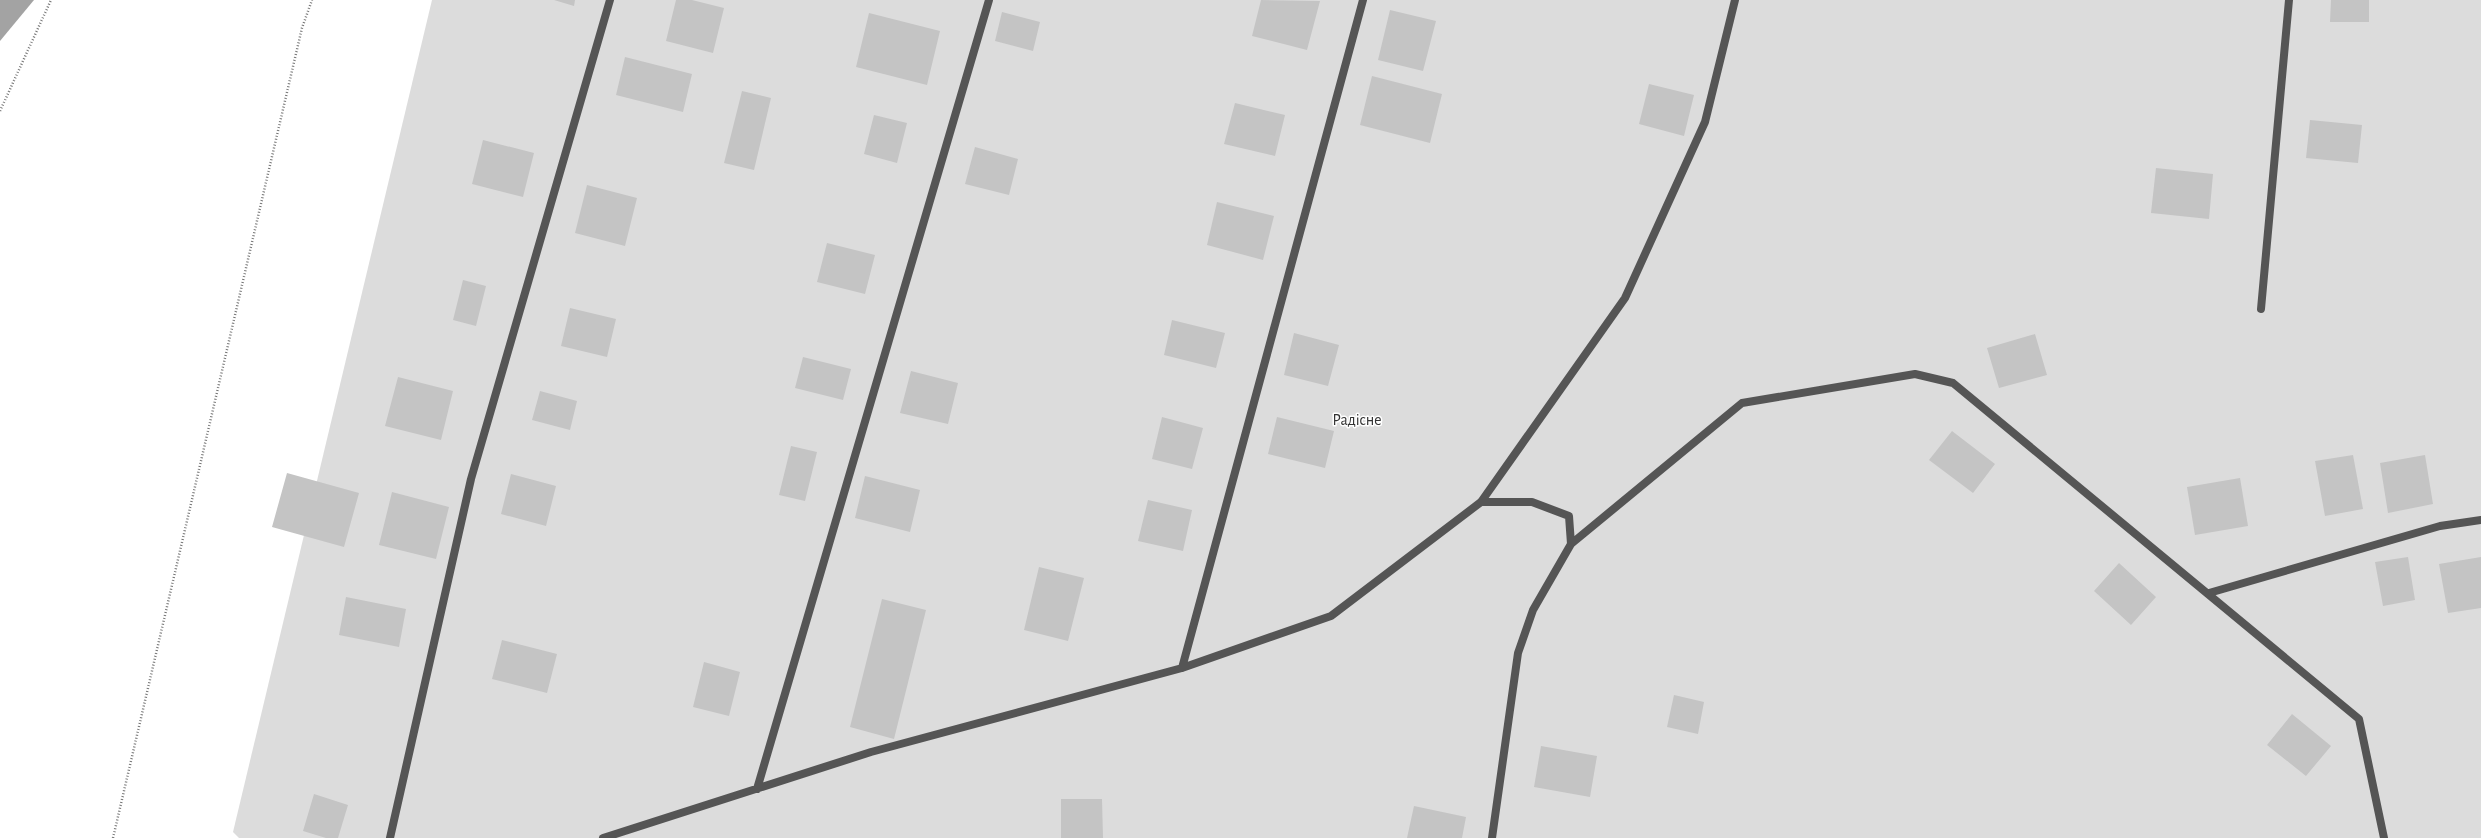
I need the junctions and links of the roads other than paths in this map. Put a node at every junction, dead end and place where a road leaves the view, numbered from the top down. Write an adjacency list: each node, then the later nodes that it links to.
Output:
1 (610, 0): 13 (street)
2 (989, 0): 12 (street)
3 (1363, 0): 11 (street)
4 (1736, 0): 7 (street)
5 (2290, 0): 6 (street)
6 (2261, 309)
7 (1481, 502): 9 (street); 11 (street)
8 (2481, 520): 10 (street)
9 (1571, 544): 10 (street); 15 (street)
10 (2209, 593): 16 (street)
11 (1182, 668): 12 (street)
12 (756, 788): 14 (street)
13 (390, 838)
14 (603, 838)
15 (1492, 838)
16 (2384, 838)

